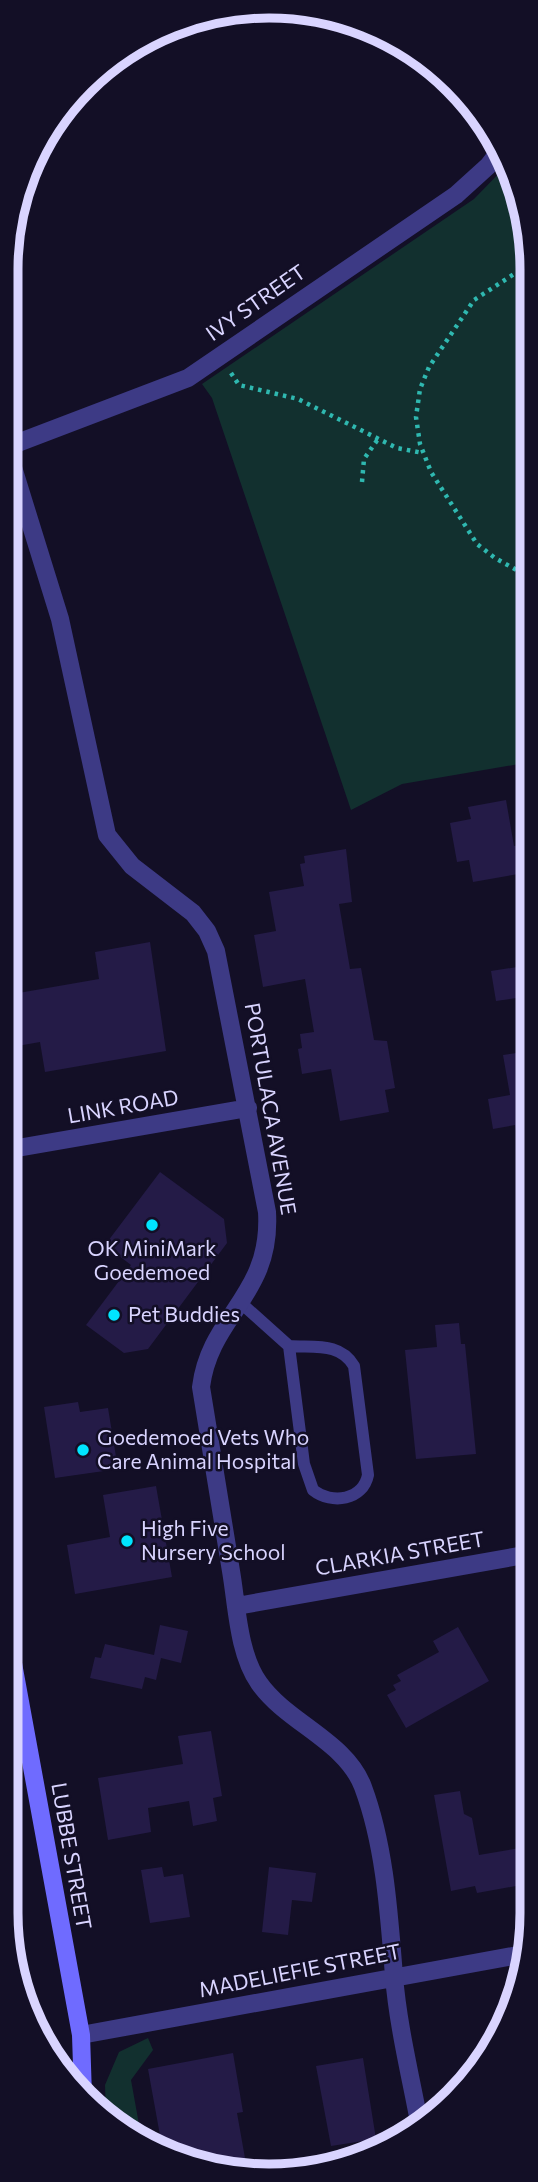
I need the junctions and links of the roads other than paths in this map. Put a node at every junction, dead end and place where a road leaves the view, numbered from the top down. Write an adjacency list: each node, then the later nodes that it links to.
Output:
1 (495, 157): 2 (street, IVY STREET)
2 (18, 444)
3 (18, 483): 4 (street, PORTULACA AVENUE)
4 (248, 1108): 5 (street, LINK ROAD); 6 (street, PORTULACA AVENUE)
5 (18, 1148)
6 (242, 1303): 7 (lane); 9 (street, PORTULACA AVENUE)
7 (289, 1346): 7 (lane)
8 (520, 1556): 9 (street, CLARKIA STREET)
9 (237, 1606): 12 (street, PORTULACA AVENUE)
10 (18, 1692): 13 (main road, LUBBE STREET)
11 (517, 1955): 12 (street, MADELIEFIE STREET)
12 (394, 1977): 13 (street, MADELIEFIE STREET); 15 (street, PORTULACA AVENUE)
13 (81, 2035): 14 (main road, LUBBE STREET)
14 (83, 2082)
15 (418, 2116)

